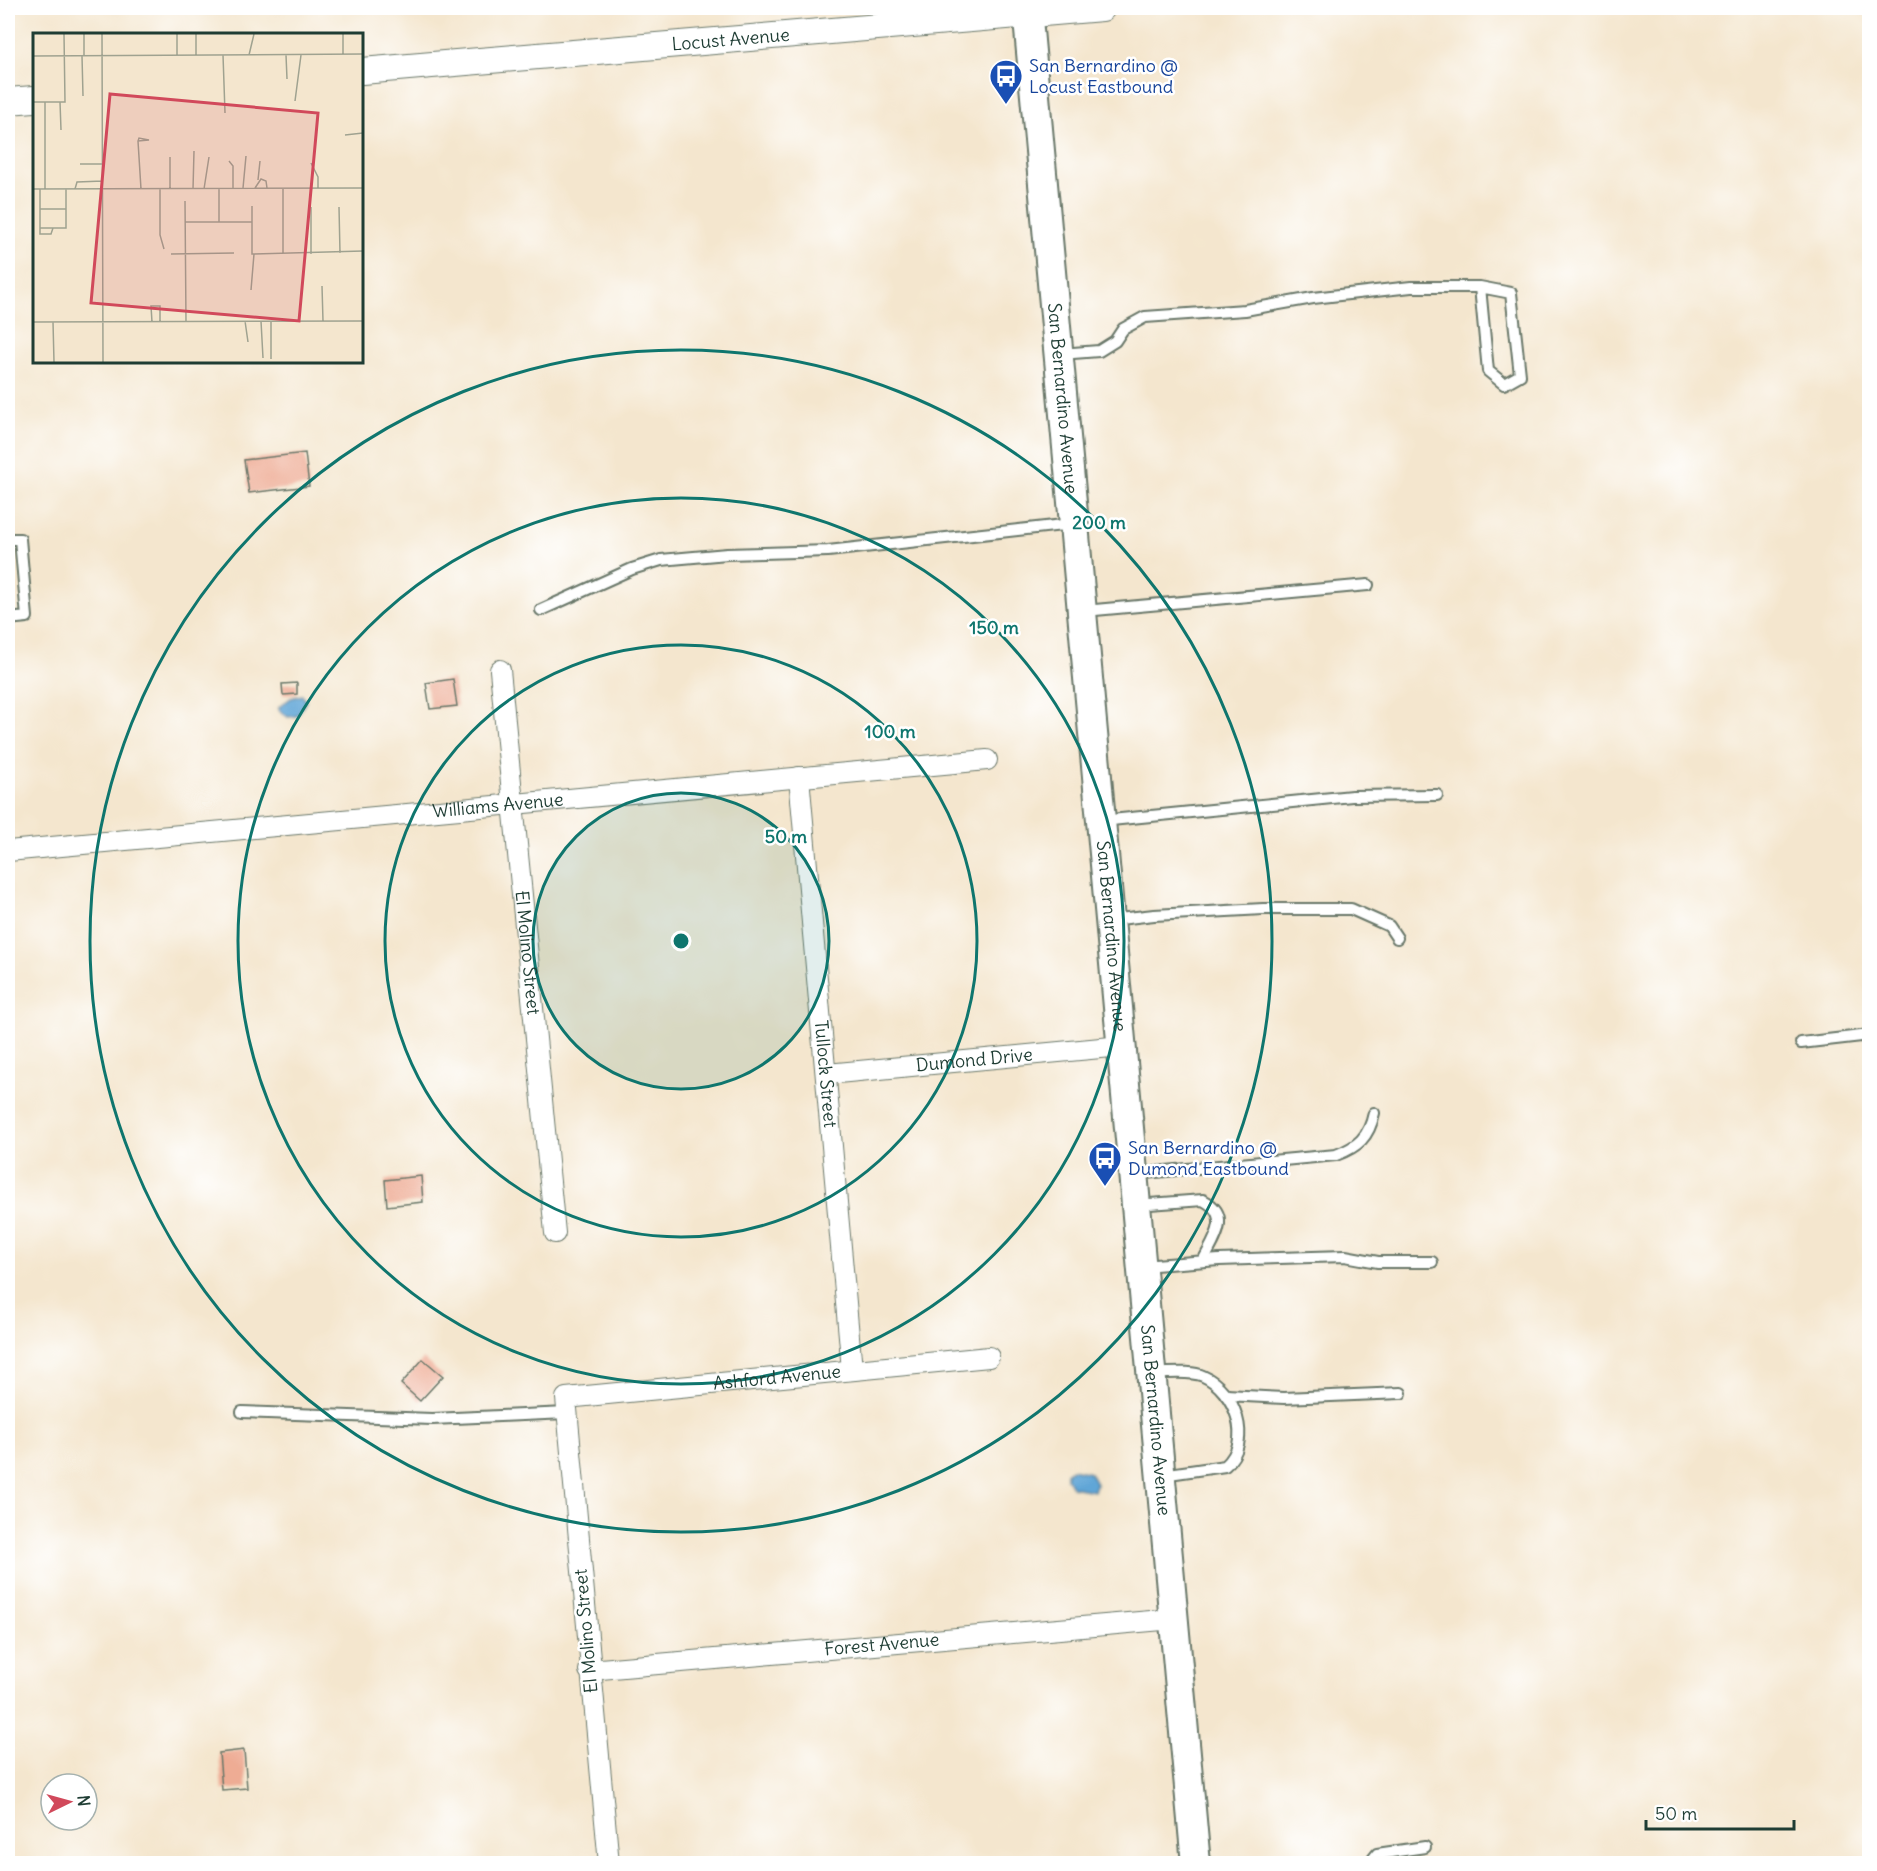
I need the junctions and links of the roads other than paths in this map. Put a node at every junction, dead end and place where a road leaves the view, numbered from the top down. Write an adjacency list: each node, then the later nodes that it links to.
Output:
1 (1096, 8): 2 (street, Locust Avenue); 3 (street, Locust Avenue)
2 (1102, 8)
3 (1027, 11): 4 (street, Locust Avenue); 8 (main road, San Bernardino Avenue)
4 (363, 71)
5 (33, 99): 6 (street)
6 (8, 101)
7 (1480, 287): 7 (lane); 8 (lane)
8 (1059, 354): 9 (main road, San Bernardino Avenue)
9 (1074, 524): 12 (lane); 13 (main road, San Bernardino Avenue)
10 (8, 539): 14 (lane)
11 (1368, 585): 13 (lane)
12 (542, 610)
13 (1082, 611): 20 (main road, San Bernardino Avenue)
14 (8, 619)
15 (500, 670): 19 (street, El Molino Street)
16 (987, 760): 17 (street, Williams Avenue)
17 (799, 777): 19 (street, Williams Avenue); 27 (street, Tullock Street)
18 (1437, 795): 20 (lane)
19 (513, 804): 21 (street, Williams Avenue); 31 (street, El Molino Street)
20 (1101, 821): 22 (main road, San Bernardino Avenue)
21 (8, 851)
22 (1110, 920): 23 (lane); 26 (main road, San Bernardino Avenue)
23 (1397, 938)
24 (1869, 1035): 25 (lane)
25 (1801, 1043)
26 (1122, 1046): 27 (street, Dumond Drive); 29 (main road, San Bernardino Avenue)
27 (827, 1074): 36 (street, Tullock Street)
28 (1374, 1113): 29 (lane)
29 (1134, 1174): 30 (main road, San Bernardino Avenue)
30 (1136, 1205): 32 (lane); 34 (main road, San Bernardino Avenue)
31 (555, 1233)
32 (1203, 1261): 33 (lane); 34 (lane)
33 (1431, 1262)
34 (1142, 1266): 37 (main road, San Bernardino Avenue)
35 (988, 1357): 36 (street, Ashford Avenue)
36 (852, 1370): 40 (street, Ashford Avenue)
37 (1152, 1373): 39 (lane); 42 (main road, San Bernardino Avenue)
38 (1401, 1393): 39 (lane)
39 (1226, 1395): 42 (lane)
40 (567, 1405): 41 (lane); 44 (street, El Molino Street)
41 (242, 1412)
42 (1161, 1475): 43 (main road, San Bernardino Avenue)
43 (1174, 1619): 44 (street, Forest Avenue); 47 (main road, San Bernardino Avenue)
44 (589, 1670): 46 (street, El Molino Street)
45 (1425, 1847): 48 (lane)
46 (609, 1863)
47 (1196, 1863)
48 (1369, 1863)

